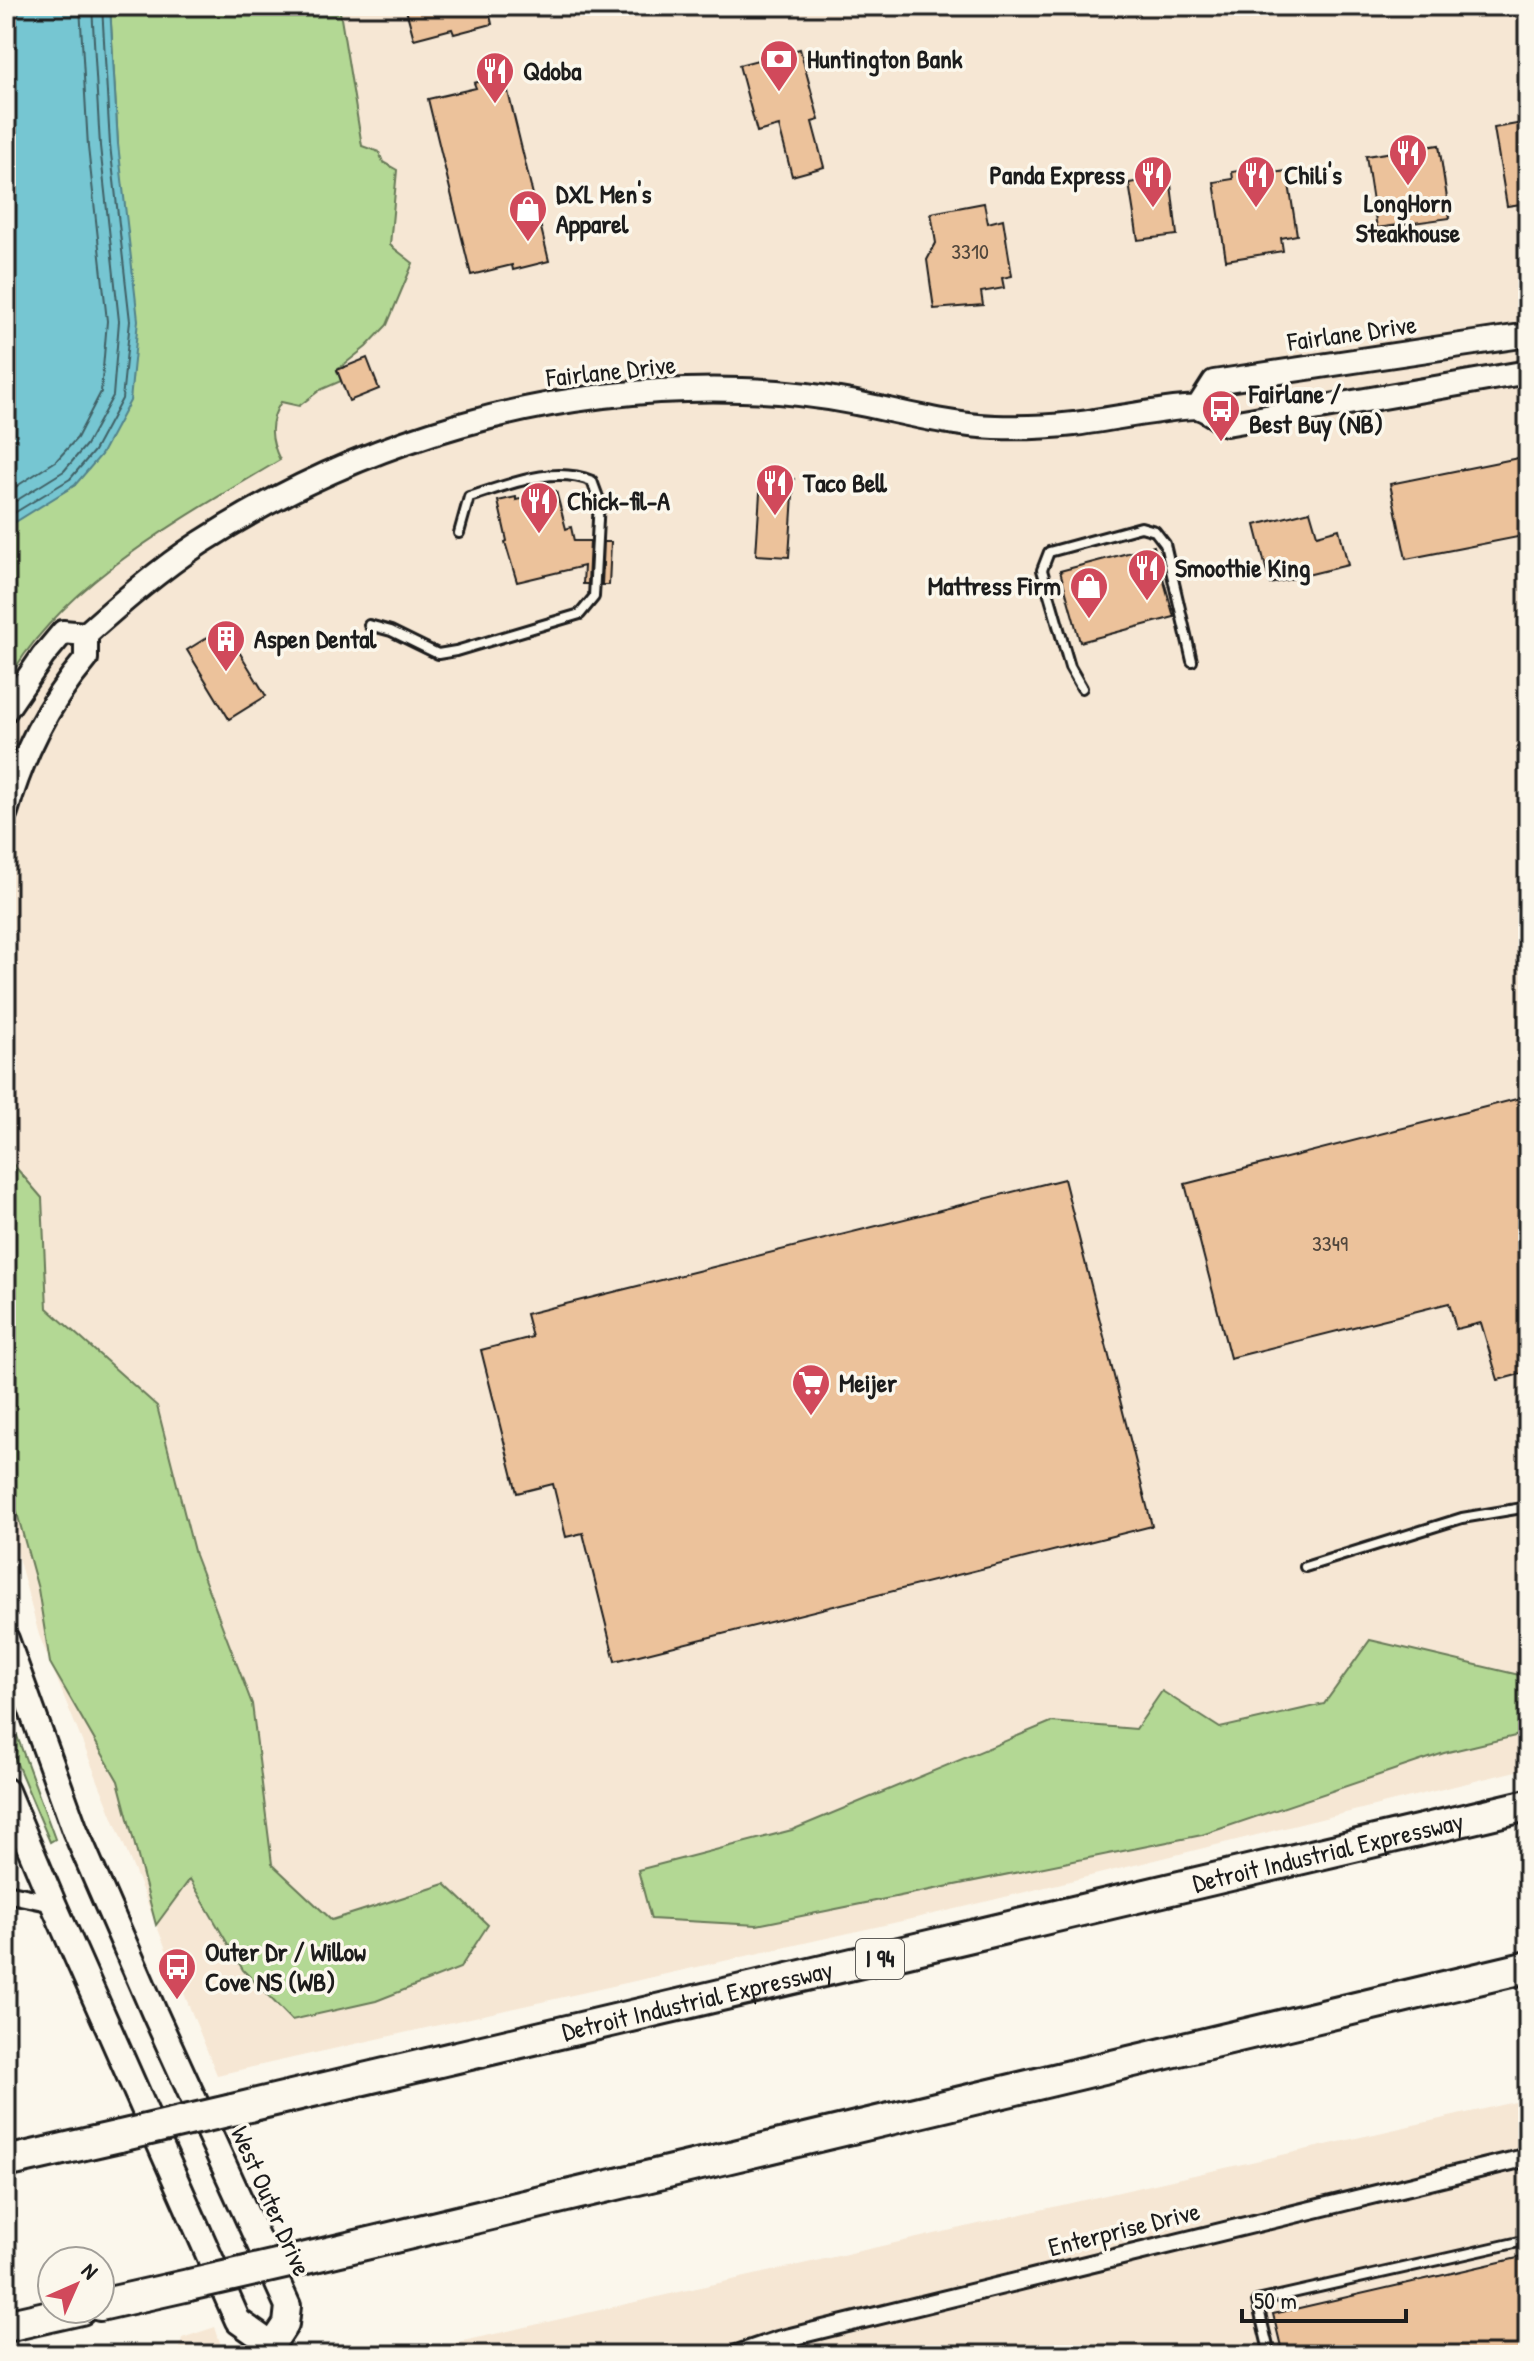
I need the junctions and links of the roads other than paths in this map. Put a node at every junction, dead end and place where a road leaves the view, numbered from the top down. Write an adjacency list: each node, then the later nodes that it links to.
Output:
1 (1528, 335): 3 (street, Fairlane Drive)
2 (1528, 372): 3 (street)
3 (1198, 407): 6 (street, Fairlane Drive)
4 (459, 533): 5 (lane)
5 (369, 625)
6 (86, 634): 9 (street, Fairlane Drive); 10 (street)
7 (1192, 661): 8 (lane)
8 (1082, 688)
9 (6, 710)
10 (6, 812)
11 (1528, 1507): 12 (lane)
12 (1305, 1567)
13 (6, 1639): 14 (main road, West Outer Drive)
14 (11, 1664): 26 (main road, West Outer Drive)
15 (1528, 1805): 21 (highway, Detroit Industrial Expressway / I 94, bridge)
16 (9, 1807): 18 (main road, West Outer Drive)
17 (6, 1893): 18 (street)
18 (53, 1903): 26 (main road, West Outer Drive)
19 (1528, 1967): 23 (highway, bridge)
20 (1528, 2157): 27 (street, Enterprise Drive)
21 (6, 2162)
22 (1528, 2240): 28 (lane)
23 (116, 2301)
24 (36, 2319): 25 (highway)
25 (6, 2326)
26 (274, 2350)
27 (734, 2355)
28 (1270, 2355)

